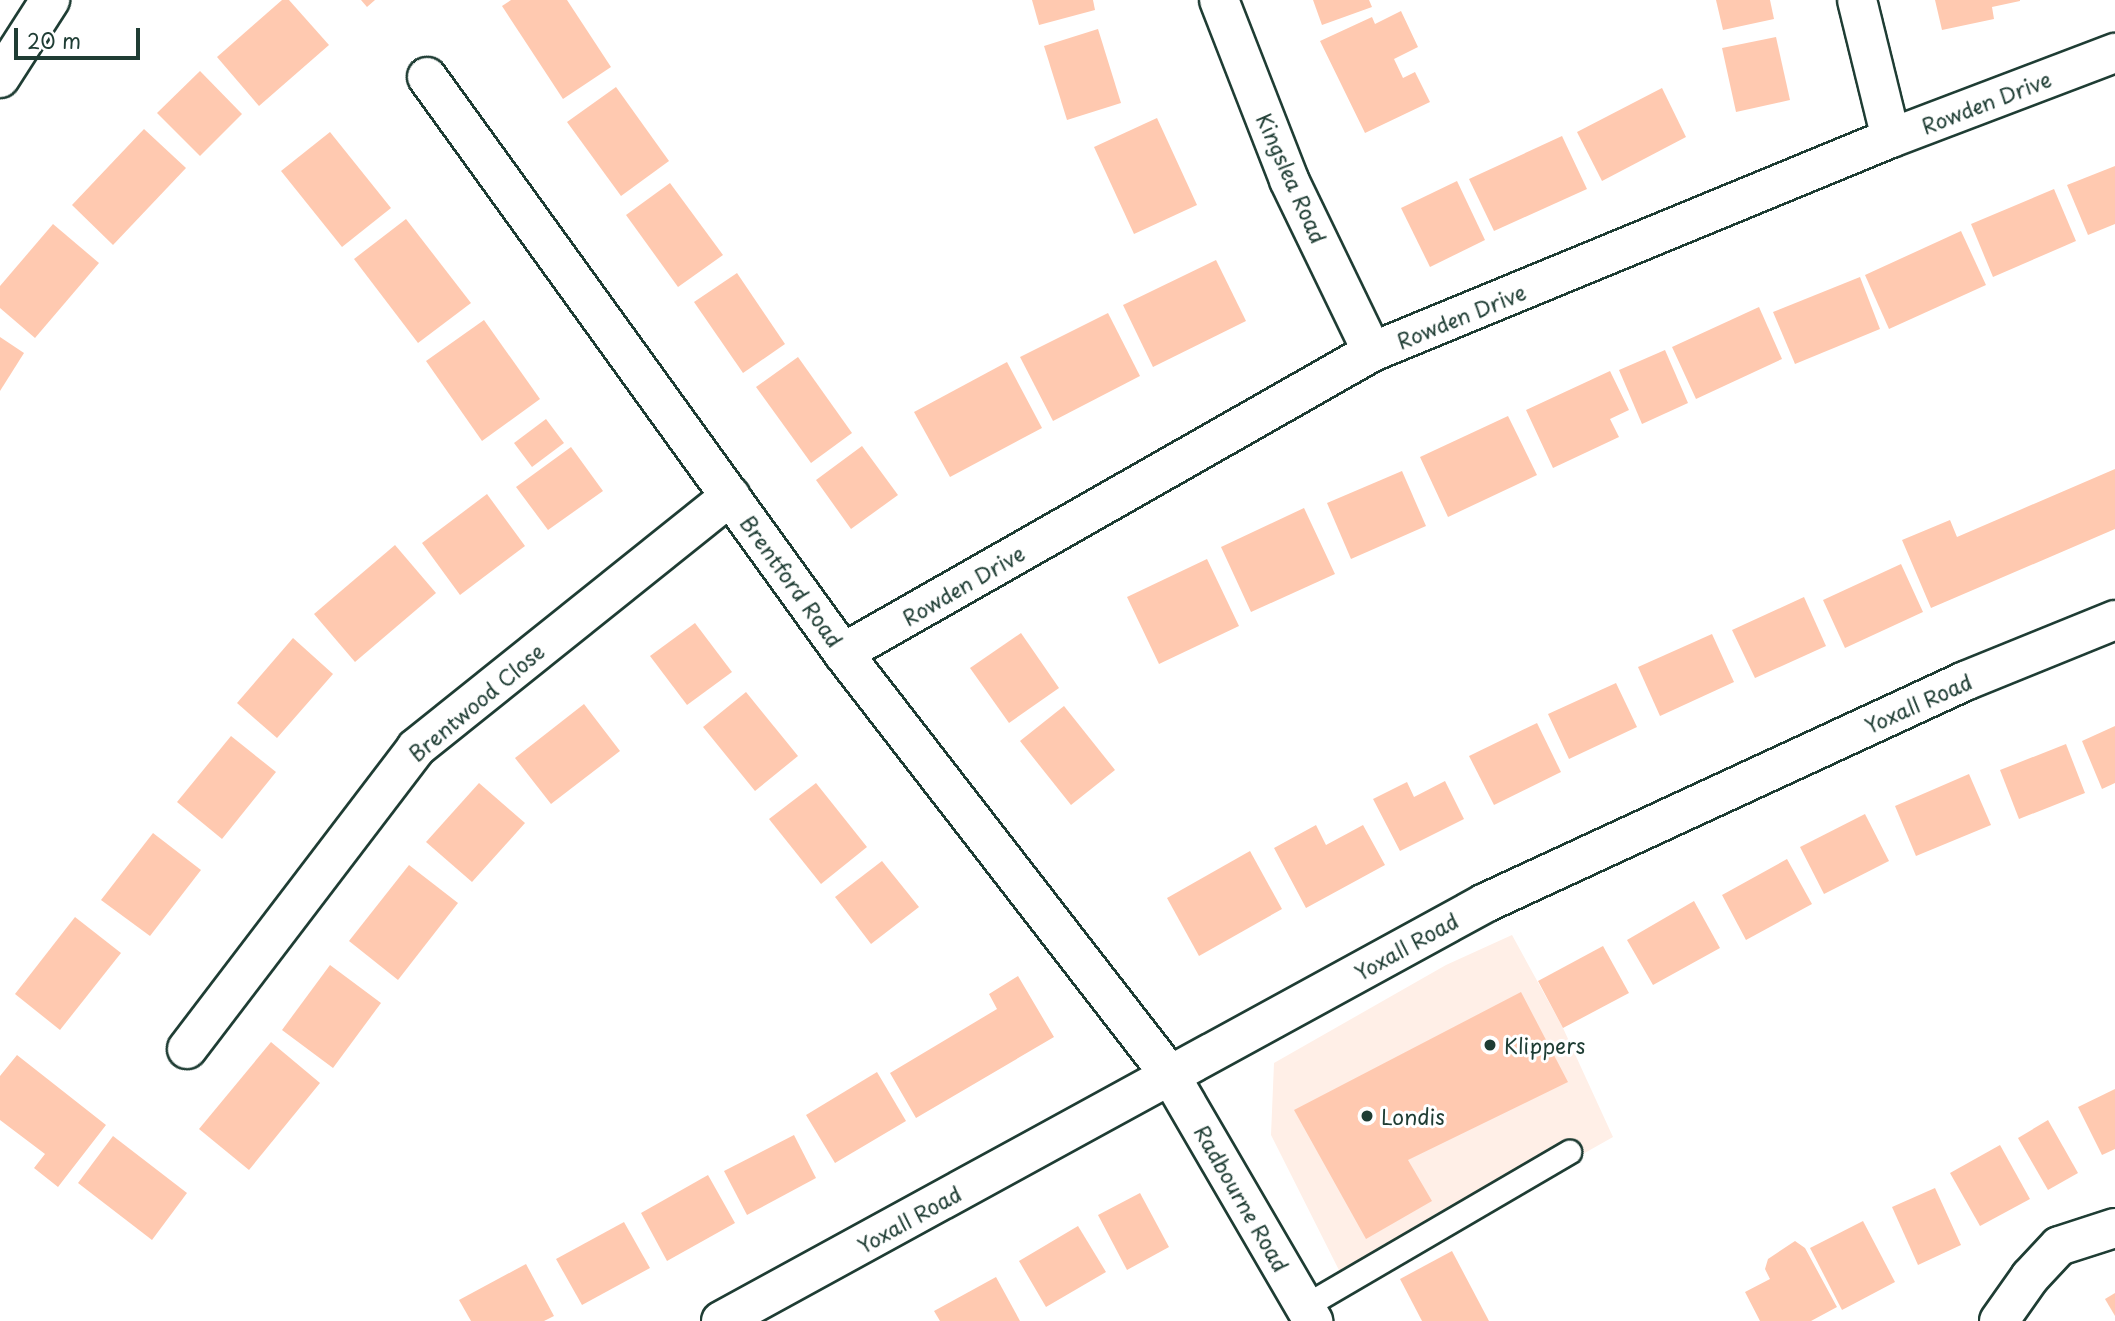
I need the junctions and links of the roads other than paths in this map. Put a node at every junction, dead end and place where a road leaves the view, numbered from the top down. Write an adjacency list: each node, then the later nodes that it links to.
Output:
1 (50, 0): 6 (street)
2 (1219, 0): 8 (street, Kingslea Road)
3 (1857, 0): 7 (street)
4 (2115, 53): 7 (street, Rowden Drive)
5 (427, 77): 9 (street, Brentford Road)
6 (0, 78)
7 (1891, 138): 8 (street, Rowden Drive)
8 (1373, 352): 11 (street, Rowden Drive)
9 (730, 496): 11 (street, Brentford Road); 12 (street, Brentwood Close)
10 (2115, 620): 13 (street, Yoxall Road)
11 (843, 653): 13 (street, Brentford Road)
12 (187, 1049)
13 (1170, 1075): 16 (street, Radbourne Road); 17 (street, Yoxall Road)
14 (1569, 1153): 16 (lane)
15 (2115, 1228): 18 (street)
16 (1309, 1313)
17 (721, 1321)
18 (1999, 1321)

